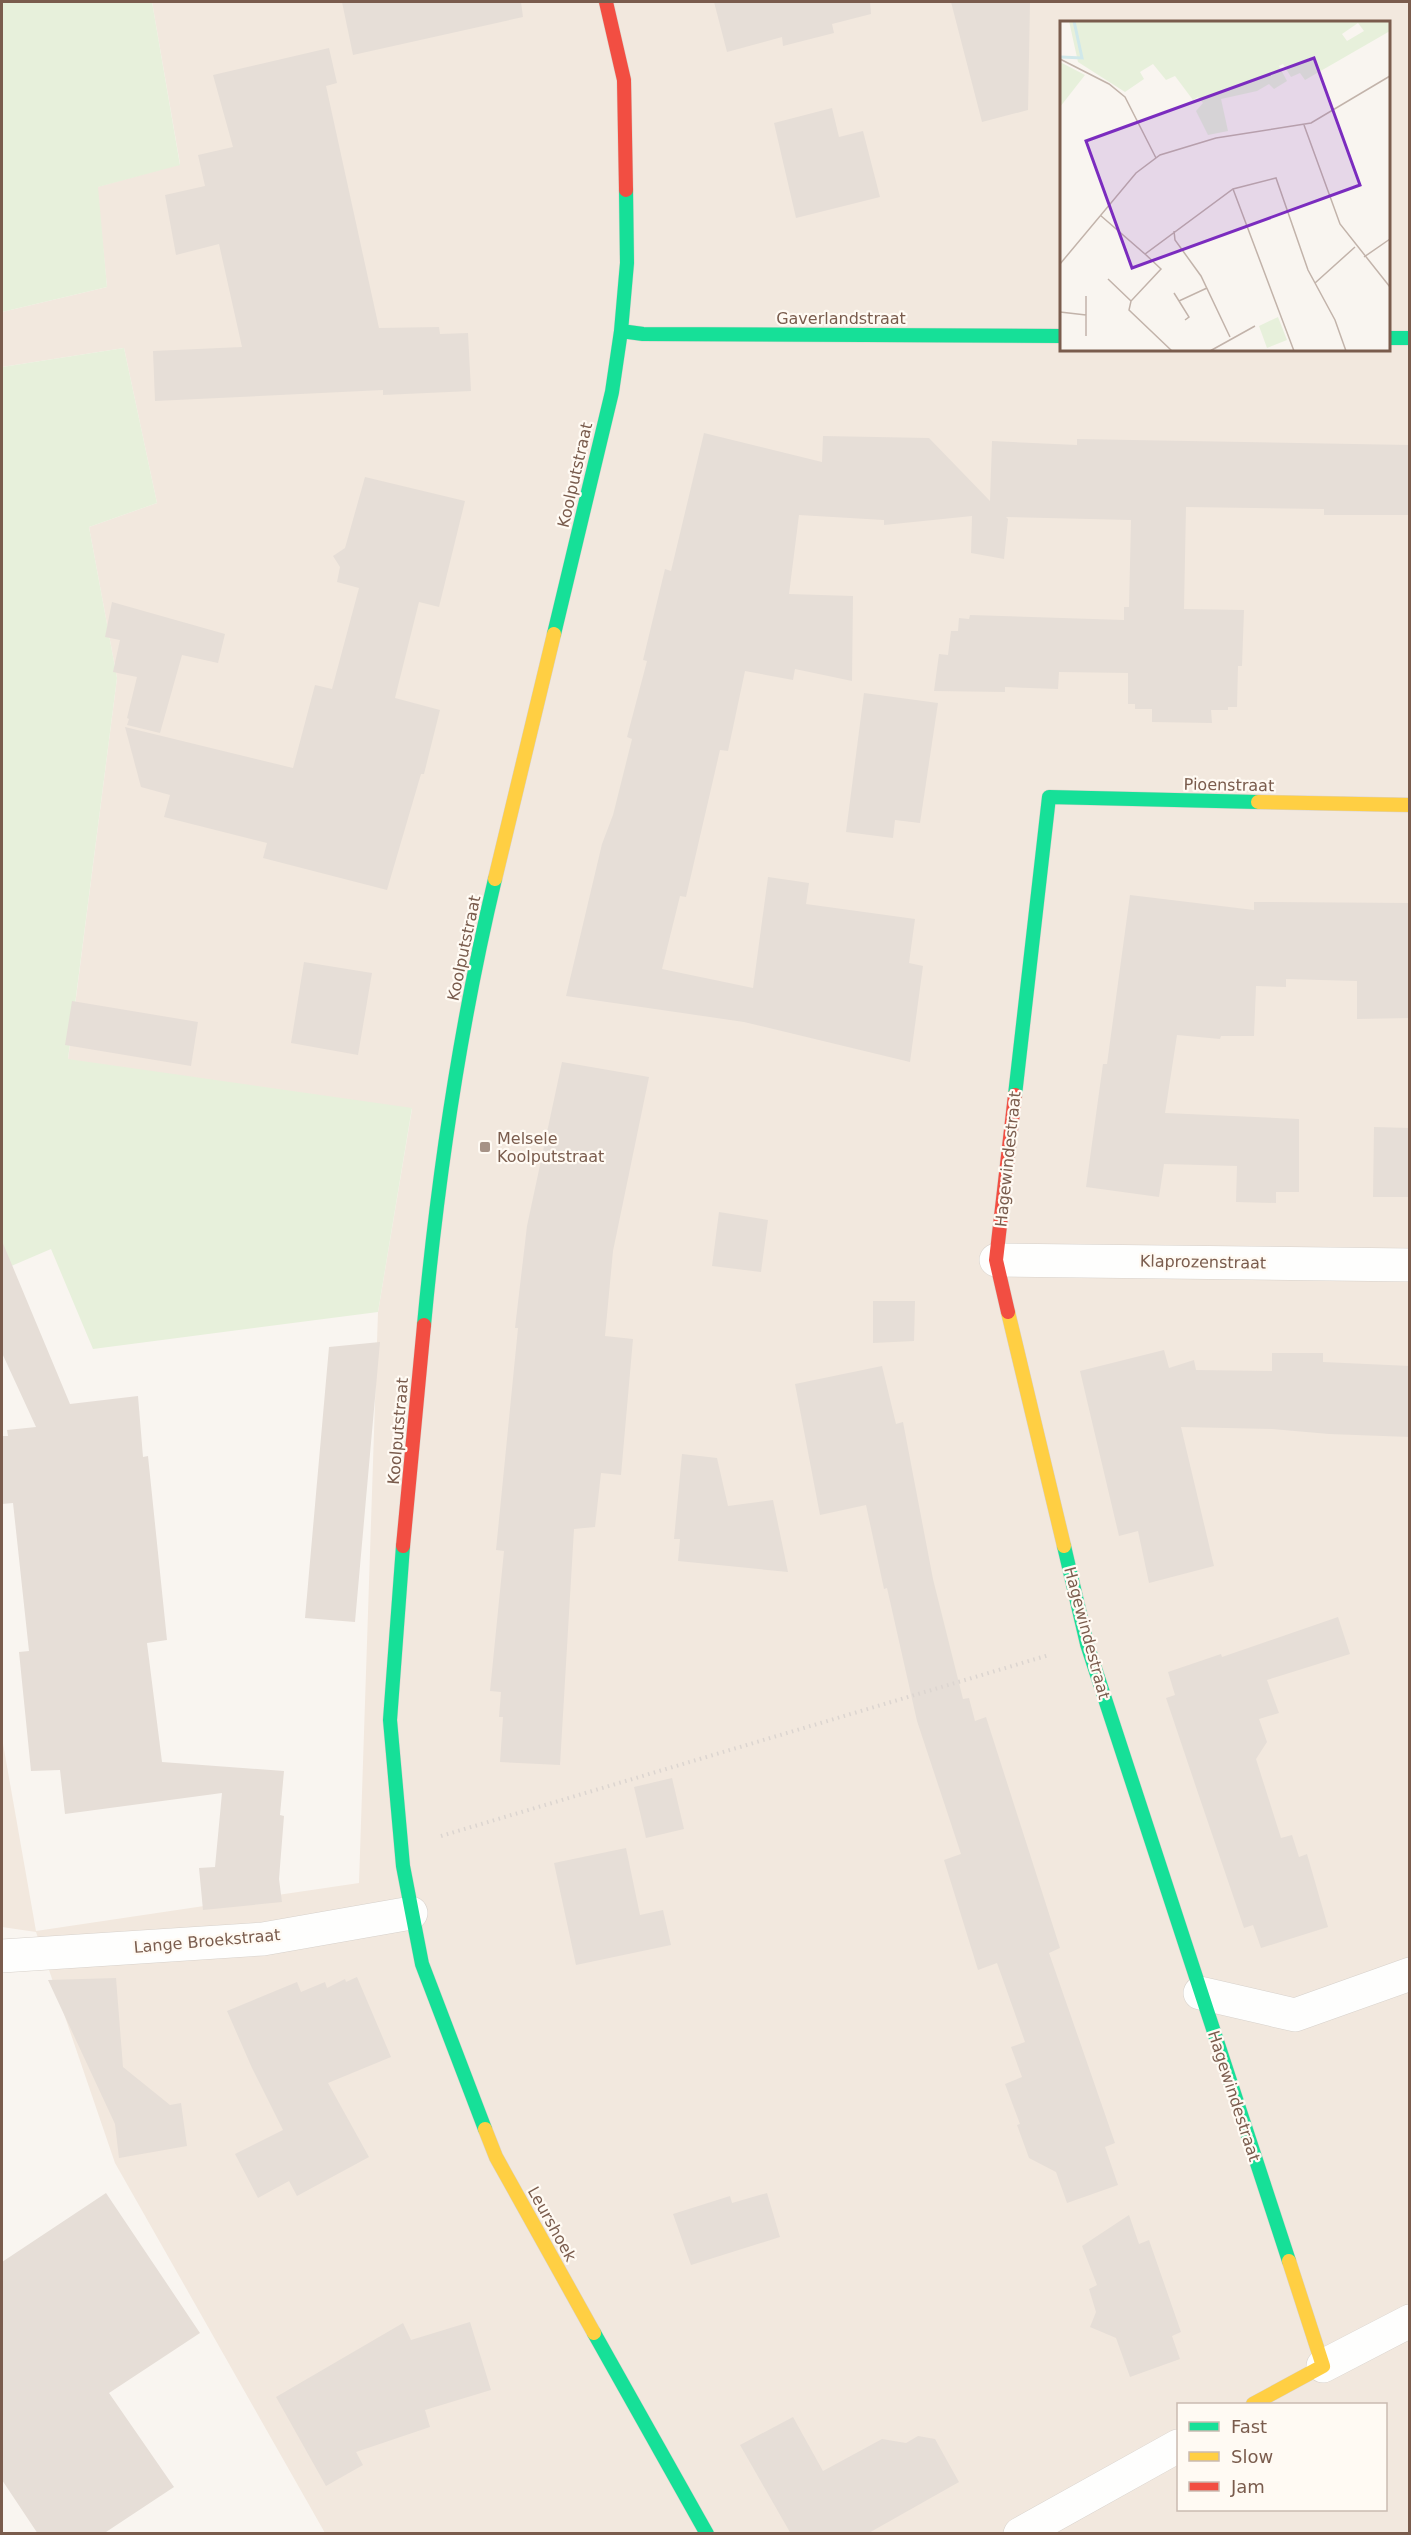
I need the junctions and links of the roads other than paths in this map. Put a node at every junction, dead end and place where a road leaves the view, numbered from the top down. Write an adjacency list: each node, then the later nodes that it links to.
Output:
1 (606, 2): 2 (street, Koolputstraat)
2 (621, 331): 3 (street, Gaverlandstraat); 10 (street, Koolputstraat)
3 (1060, 336)
4 (1390, 338): 5 (street)
5 (1410, 338)
6 (1049, 797): 7 (street, Pioenstraat); 8 (street, Hagewindestraat)
7 (1410, 805)
8 (996, 1260): 9 (street, Klaprozenstraat); 13 (street, Hagewindestraat)
9 (1410, 1264)
10 (411, 1913): 11 (street, Lange Broekstraat); 18 (street, Leurshoek)
11 (2, 1956)
12 (1410, 1974): 13 (street)
13 (1200, 1993): 15 (street, Hagewindestraat)
14 (1410, 2321): 15 (street)
15 (1323, 2366): 16 (street)
16 (1255, 2403)
17 (1177, 2447): 19 (street)
18 (707, 2534)
19 (1020, 2534)

